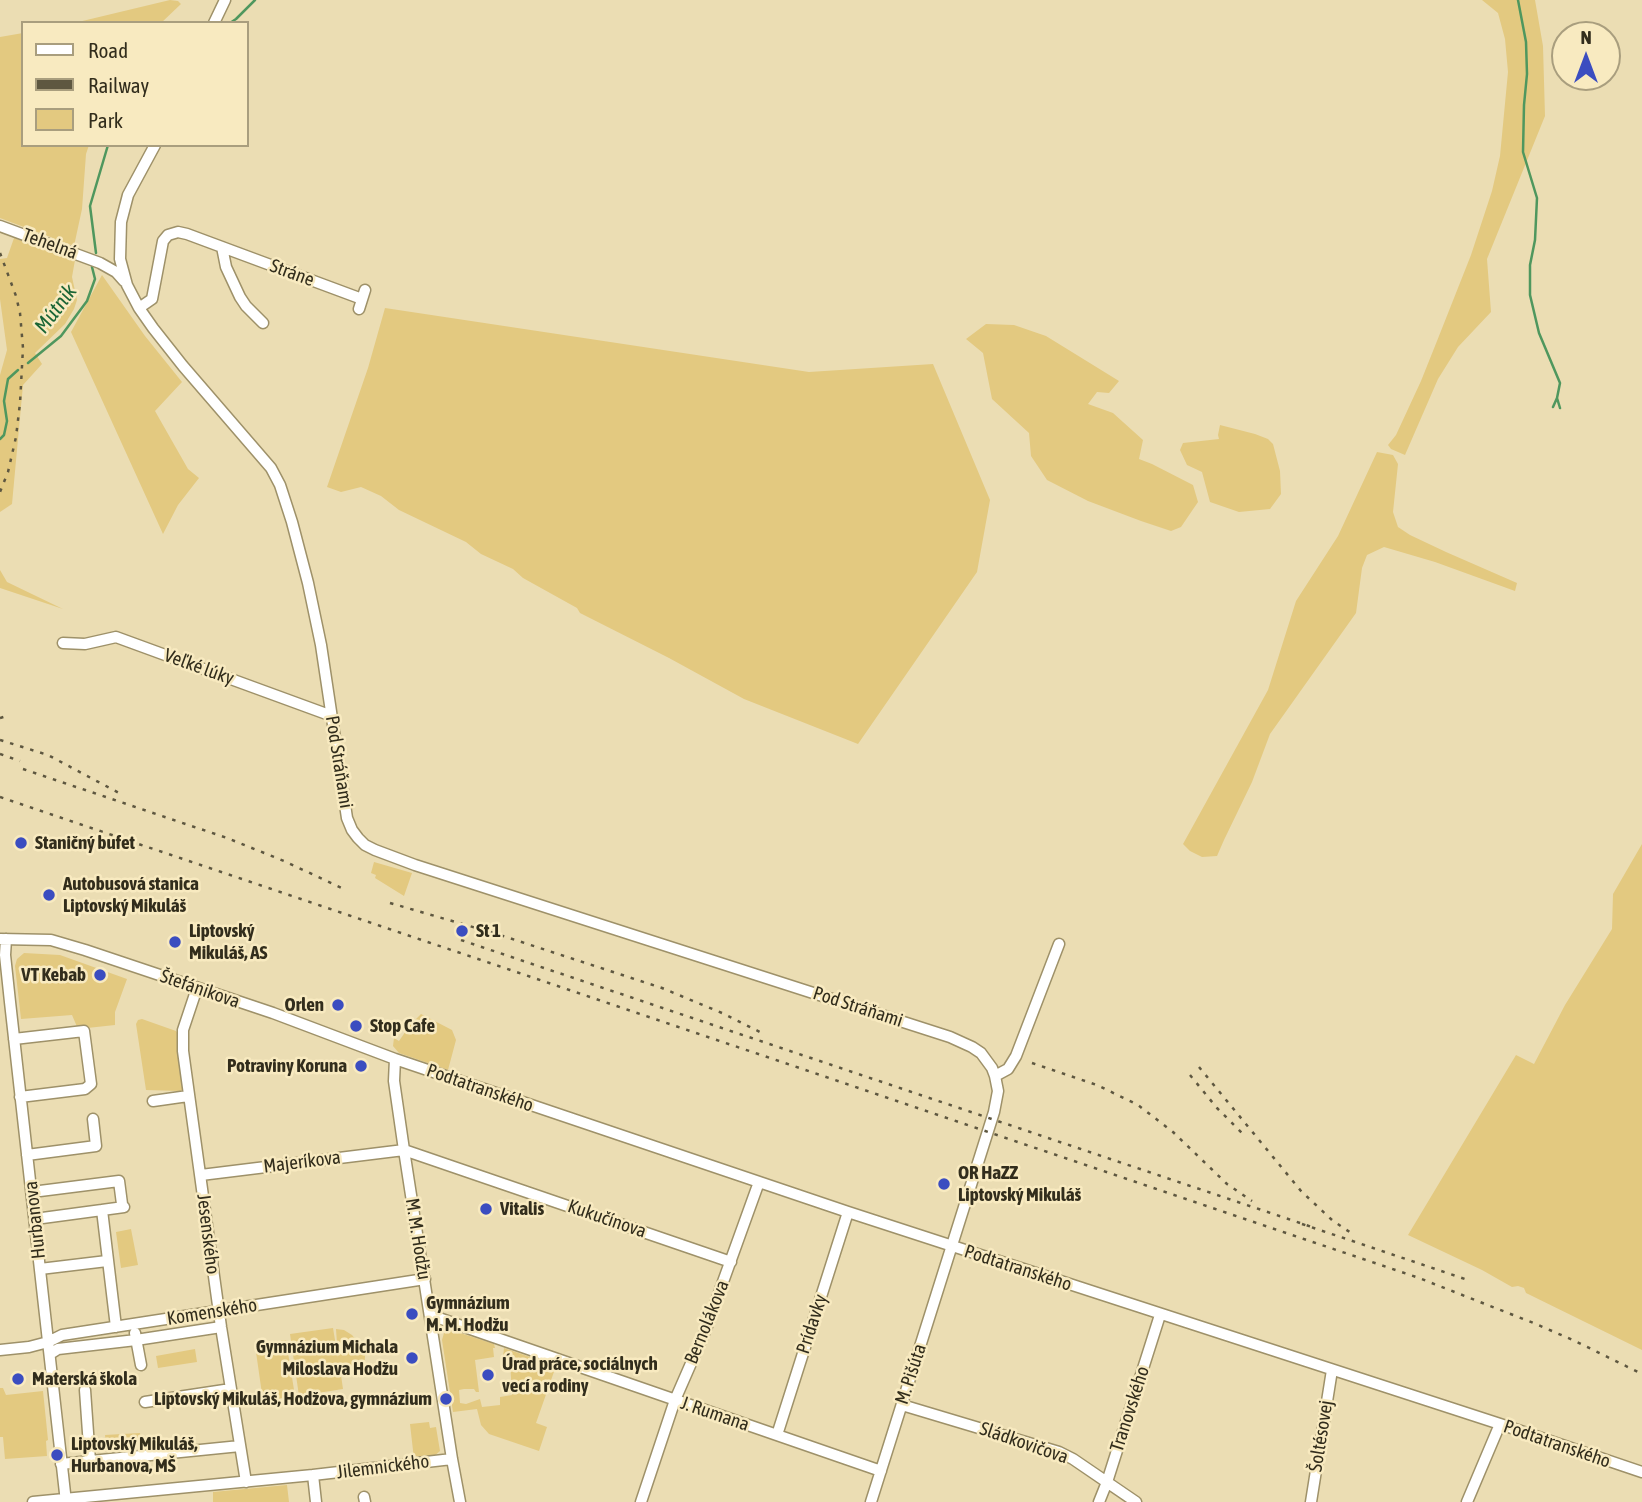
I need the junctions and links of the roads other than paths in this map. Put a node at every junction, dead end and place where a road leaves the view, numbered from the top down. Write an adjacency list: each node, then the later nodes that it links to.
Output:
1 (225, 0): 2 (street)
2 (215, 21)
3 (154, 147): 6 (street, Pod Stráňami)
4 (0, 226): 7 (street, Tehelná)
5 (222, 247): 9 (street, Stráne); 10 (street, Stráne); 11 (street)
6 (120, 251): 7 (street, Tehelná); 8 (street, Pod Stráňami)
7 (100, 262): 8 (street, Tehelná)
8 (127, 285): 10 (street, Pod Stráňami)
9 (362, 299)
10 (139, 309): 13 (street, Pod Stráňami)
11 (263, 323)
12 (63, 643): 13 (street, Veľké lúky)
13 (332, 716): 20 (street, Pod Stráňami)
14 (3, 939): 16 (street, Štefánikova); 17 (street, Hurbanova)
15 (1059, 944): 20 (street)
16 (197, 988): 19 (street, Štefánikova); 21 (street, Jesenského)
17 (5, 1002): 18 (street, Hurbanova)
18 (14, 1039): 22 (street, Hurbanova); 22 (street)
19 (395, 1059): 25 (street, M. M. Hodžu); 28 (street, Podtatranského)
20 (995, 1076): 33 (street)
21 (188, 1096): 23 (street); 27 (street, Jesenského)
22 (20, 1097): 26 (street, Hurbanova)
23 (153, 1101)
24 (93, 1119): 26 (street)
25 (404, 1150): 27 (street, Majeríkova); 35 (street, Kukučínova); 37 (street, M. M. Hodžu)
26 (27, 1155): 29 (street, Hurbanova)
27 (201, 1175): 38 (street, Jesenského)
28 (759, 1182): 31 (street, Podtatranského); 35 (street, Bernolákova)
29 (32, 1192): 30 (street); 32 (street, Hurbanova)
30 (102, 1210): 32 (street); 34 (street)
31 (848, 1212): 33 (street, Podtatranského); 56 (street, Prídavky)
32 (35, 1219): 36 (street, Hurbanova)
33 (952, 1247): 40 (street, Podtatranského); 54 (street, M. Pišúta)
34 (107, 1261): 36 (street); 42 (street)
35 (731, 1262): 52 (street, Bernolákova)
36 (40, 1269): 45 (street, Hurbanova)
37 (425, 1279): 38 (street, Komenského); 39 (street, M. M. Hodžu)
38 (218, 1311): 41 (street, Komenského); 43 (street, Jesenského)
39 (430, 1315): 52 (street, J. Rumana); 58 (street, M. M. Hodžu)
40 (1160, 1315): 49 (street, Podtatranského); 65 (street, Tranovského)
41 (134, 1325): 42 (street, Komenského); 44 (street)
42 (116, 1327): 45 (street, Komenského)
43 (221, 1327): 44 (street); 50 (street, Jesenského)
44 (136, 1340): 47 (street); 48 (street)
45 (48, 1342): 46 (street, Komenského); 47 (street, Hurbanova)
46 (0, 1350)
47 (50, 1354): 60 (street, Hurbanova)
48 (141, 1365)
49 (1332, 1370): 55 (street, Podtatranského); 76 (street, Šoltésovej)
50 (231, 1389): 53 (street); 57 (street, Jesenského)
51 (85, 1390): 59 (street)
52 (675, 1399): 56 (street, J. Rumana); 72 (street, Bernolákova)
53 (145, 1402)
54 (902, 1405): 61 (street, M. Pišúta); 65 (street, Sládkovičova)
55 (1500, 1424): 62 (street, Podtatranského); 77 (street)
56 (777, 1435): 61 (street, J. Rumana)
57 (240, 1446): 59 (street); 64 (street, Jesenského)
58 (452, 1460): 63 (street, Jilemnického); 71 (street, M. M. Hodžu)
59 (90, 1461): 60 (street)
60 (61, 1464): 67 (street, Hurbanova)
61 (881, 1471): 73 (street, M. Pišúta)
62 (1642, 1472)
63 (313, 1475): 64 (street, Jilemnického); 70 (street, Jilemnického)
64 (246, 1482): 66 (street, Jilemnického)
65 (1107, 1482): 74 (street, Tranovského); 75 (street, Sládkovičova)
66 (163, 1490): 67 (street, Jilemnického); 69 (street)
67 (65, 1501): 68 (street, Jilemnického)
68 (33, 1502)
69 (165, 1502)
70 (316, 1502)
71 (460, 1502)
72 (641, 1502)
73 (872, 1502)
74 (1099, 1502)
75 (1136, 1502)
76 (1311, 1502)
77 (1467, 1502)

